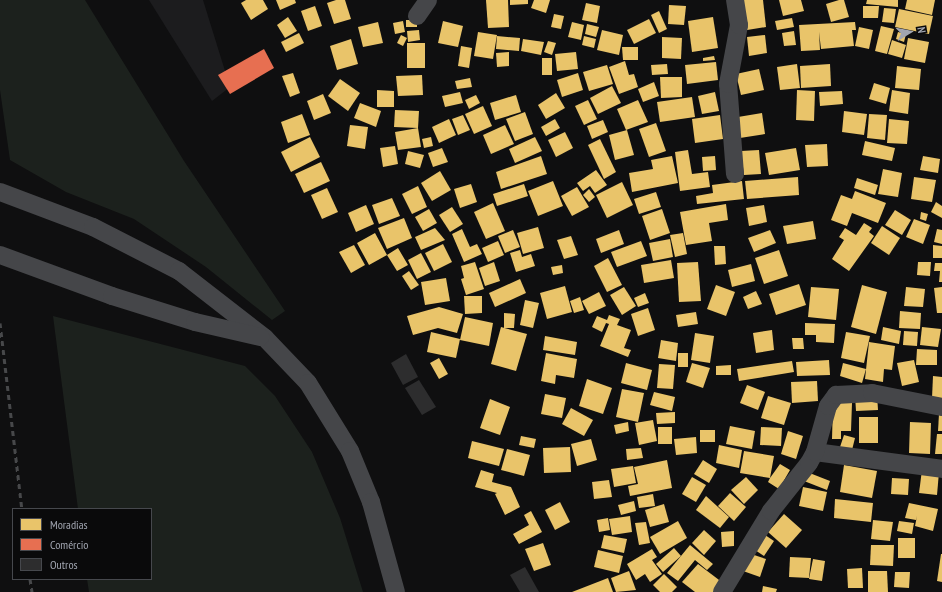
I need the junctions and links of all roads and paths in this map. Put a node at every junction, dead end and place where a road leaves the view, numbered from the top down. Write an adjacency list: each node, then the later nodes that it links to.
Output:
1 (428, 0): 3 (street)
2 (735, 0): 4 (street)
3 (417, 16)
4 (735, 174)
5 (0, 192): 7 (street)
6 (0, 255): 7 (street)
7 (265, 338): 11 (street)
8 (942, 407): 9 (street)
9 (815, 452): 10 (street); 12 (street)
10 (942, 469)
11 (396, 592)
12 (722, 592)

